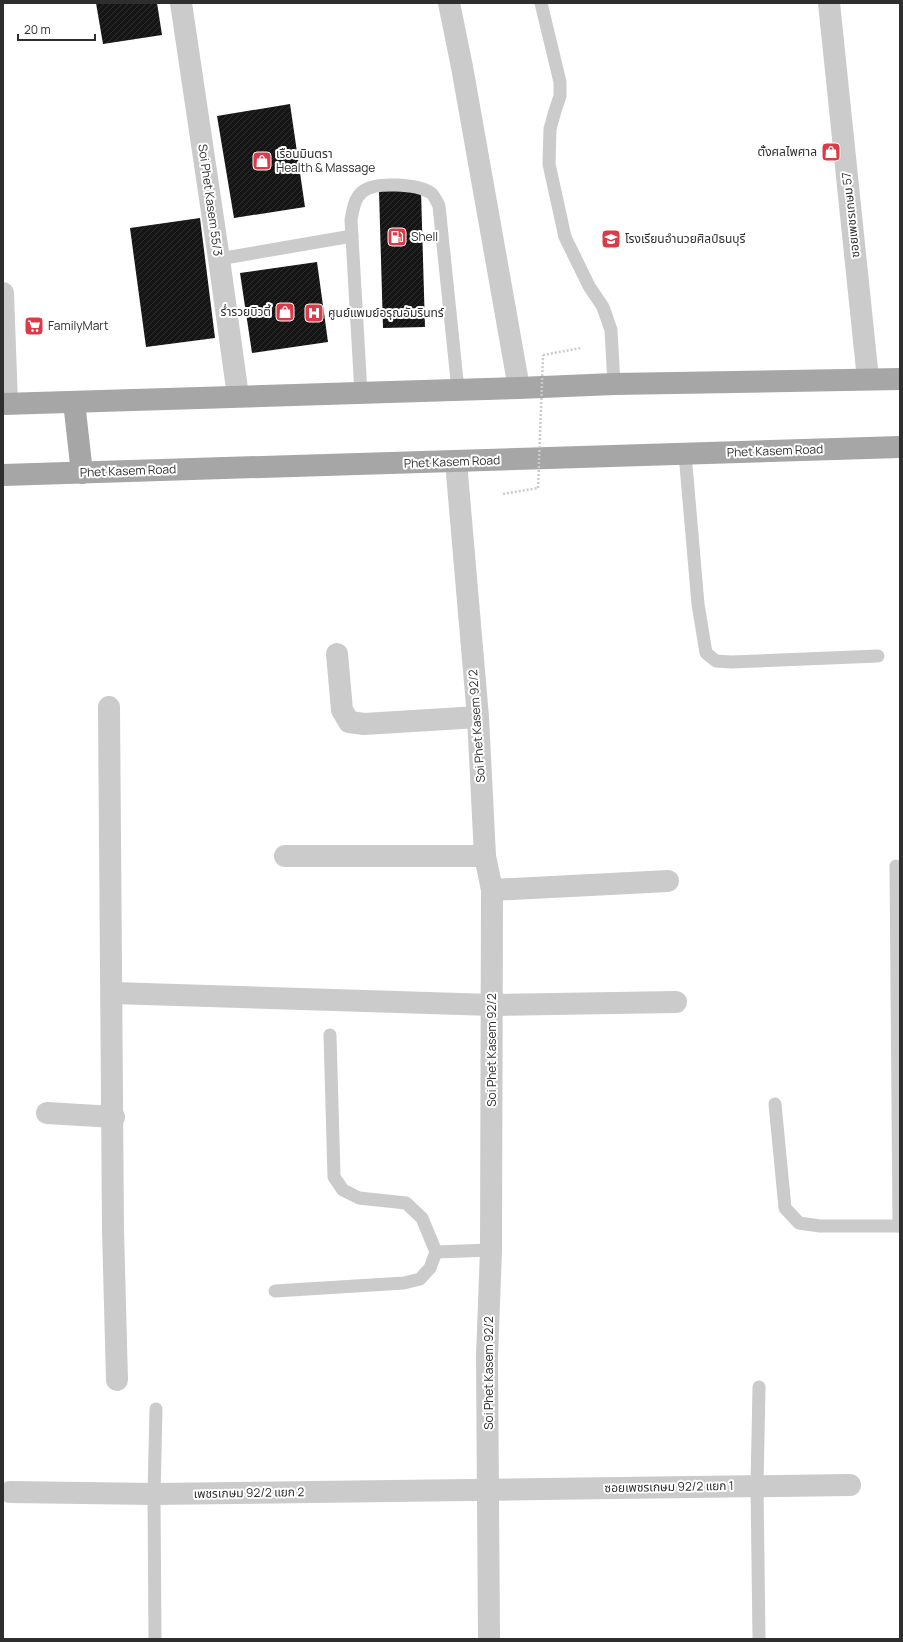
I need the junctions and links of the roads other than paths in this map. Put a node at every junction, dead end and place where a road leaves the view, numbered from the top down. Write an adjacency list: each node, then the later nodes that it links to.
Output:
1 (181, 3): 6 (street, Soi Phet Kasem 55/3)
2 (449, 3): 11 (street)
3 (541, 3): 10 (lane)
4 (829, 3): 8 (street, ซอยเพชรเกษม 57)
5 (352, 236): 6 (lane); 12 (lane); 13 (lane)
6 (219, 259): 14 (street, Soi Phet Kasem 55/3)
7 (3, 293): 16 (street)
8 (868, 379): 9 (main road); 10 (main road)
9 (900, 379)
10 (614, 384): 11 (main road)
11 (519, 388): 12 (main road)
12 (458, 390): 13 (main road)
13 (361, 392): 14 (main road)
14 (238, 396): 15 (main road)
15 (74, 402): 16 (main road); 20 (main road)
16 (5, 404)
17 (900, 447): 18 (main road, Phet Kasem Road)
18 (685, 454): 19 (main road, Phet Kasem Road); 23 (lane)
19 (456, 462): 20 (main road, Phet Kasem Road); 25 (street, Soi Phet Kasem 92/2)
20 (82, 472): 21 (main road, Phet Kasem Road)
21 (3, 475)
22 (337, 654): 25 (street)
23 (878, 656)
24 (109, 707): 31 (street)
25 (478, 717): 27 (street, Soi Phet Kasem 92/2)
26 (285, 856): 27 (street)
27 (485, 856): 30 (street, Soi Phet Kasem 92/2)
28 (896, 866): 38 (lane)
29 (668, 881): 30 (street)
30 (492, 890): 33 (street, Soi Phet Kasem 92/2)
31 (112, 993): 33 (street); 37 (street)
32 (676, 1002): 33 (street)
33 (492, 1005): 39 (street, Soi Phet Kasem 92/2)
34 (330, 1035): 40 (lane)
35 (776, 1104): 38 (lane)
36 (47, 1113): 37 (street)
37 (114, 1117): 42 (street)
38 (900, 1226)
39 (491, 1250): 40 (lane); 47 (street, Soi Phet Kasem 92/2)
40 (436, 1252): 41 (lane)
41 (275, 1291)
42 (116, 1380)
43 (759, 1387): 46 (lane)
44 (156, 1409): 49 (lane)
45 (850, 1485): 46 (street, ซอยเพชรเกษม 92/2 แยก 1)
46 (757, 1486): 47 (street, ซอยเพชรเกษม 92/2 แยก 1); 52 (lane)
47 (489, 1490): 49 (street, เพชรเกษม 92/2 แยก 2); 51 (street, Soi Phet Kasem 92/2)
48 (10, 1492): 49 (street, เพชรเกษม 92/2 แยก 2)
49 (154, 1494): 50 (lane)
50 (155, 1639)
51 (489, 1639)
52 (759, 1639)

